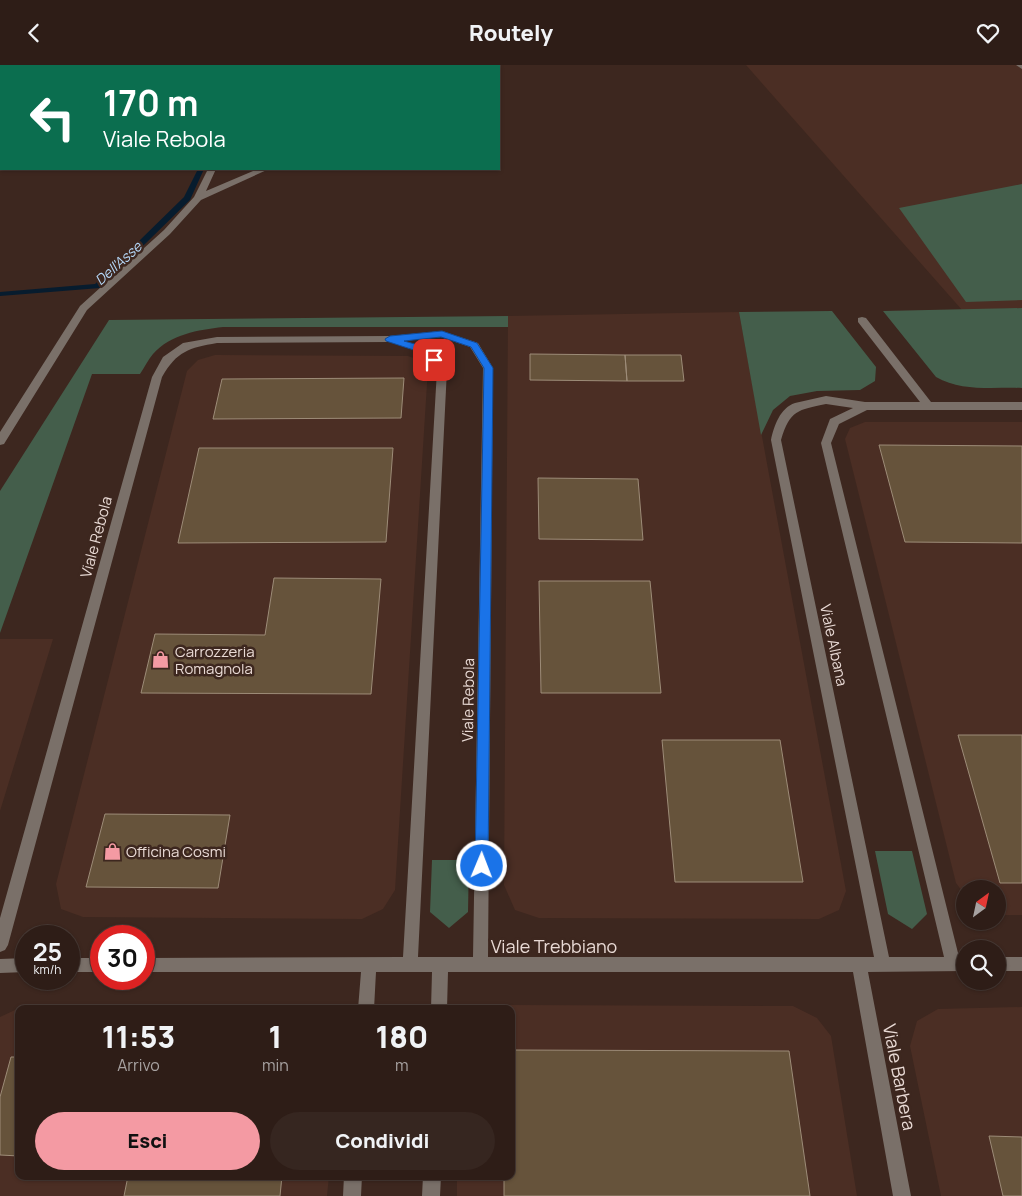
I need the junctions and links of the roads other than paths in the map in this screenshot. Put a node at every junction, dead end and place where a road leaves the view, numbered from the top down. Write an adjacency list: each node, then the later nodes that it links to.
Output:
1 (212, 170): 3 (street)
2 (263, 170): 3 (street)
3 (198, 198): 9 (street)
4 (862, 320): 7 (street)
5 (390, 339): 10 (street, Viale Rebola); 16 (street, Viale Rebola); 18 (street, Viale Rebola)
6 (865, 406): 7 (street, Viale Albana); 11 (street, Viale Albana); 20 (street, Viale Albana)
7 (928, 406): 8 (street, Viale Albana)
8 (1022, 406)
9 (0, 441)
10 (0, 945)
11 (956, 953)
12 (0, 965): 13 (street)
13 (15, 965)
14 (155, 965): 15 (street, Viale Trebbiano)
15 (369, 965): 16 (street, Viale Trebbiano); 24 (street)
16 (410, 965): 17 (street, Viale Trebbiano)
17 (440, 965): 18 (street, Viale Trebbiano); 25 (street)
18 (480, 965): 19 (street, Viale Trebbiano)
19 (858, 965): 20 (street, Viale Trebbiano); 30 (street, Viale Barbera)
20 (883, 965): 21 (street, Viale Trebbiano)
21 (956, 965)
22 (1006, 965): 23 (street)
23 (1022, 965)
24 (366, 1005)
25 (439, 1005)
26 (353, 1180): 28 (street)
27 (432, 1180): 29 (street)
28 (352, 1196)
29 (431, 1196)
30 (902, 1196)

